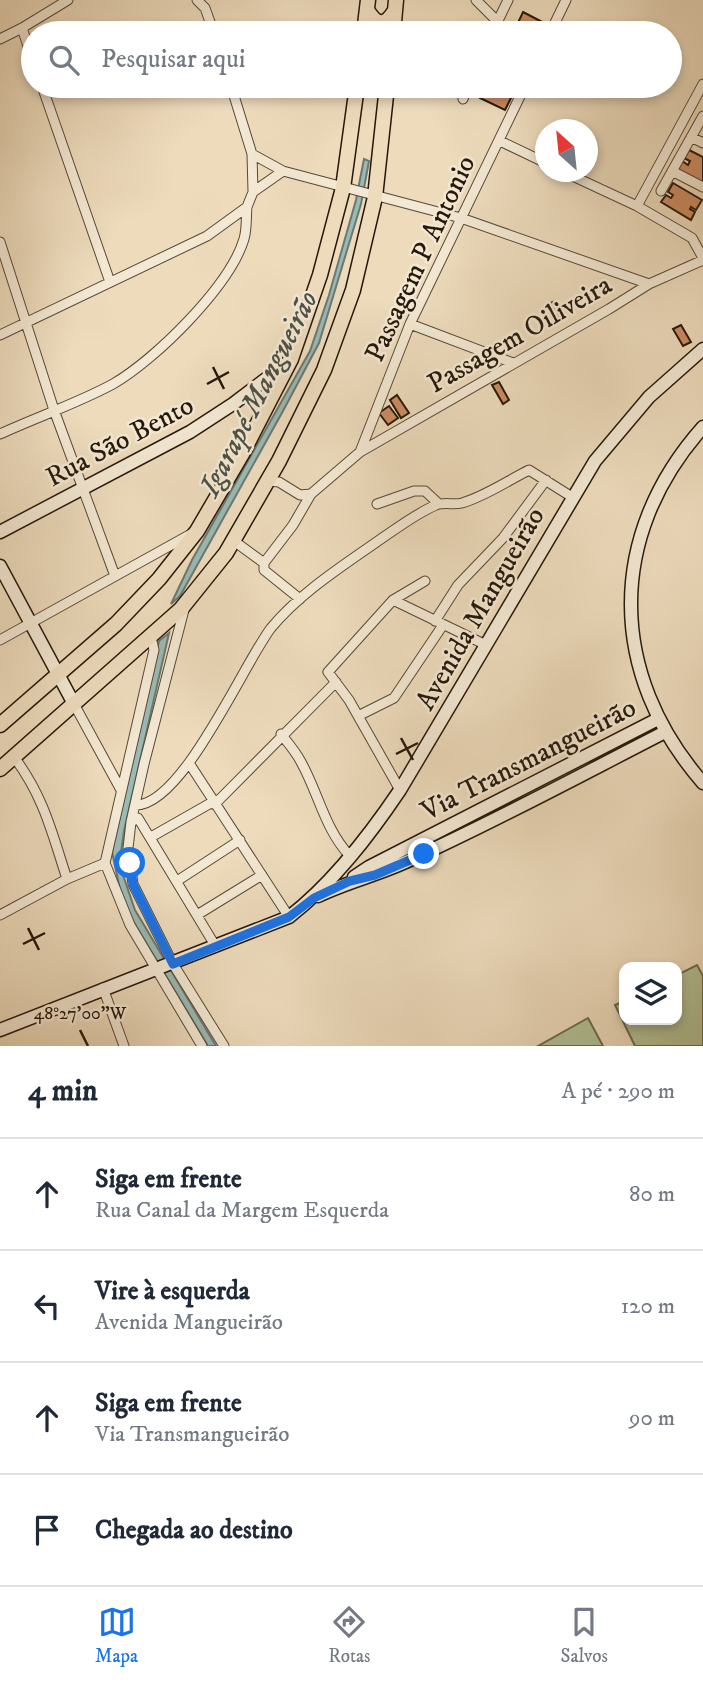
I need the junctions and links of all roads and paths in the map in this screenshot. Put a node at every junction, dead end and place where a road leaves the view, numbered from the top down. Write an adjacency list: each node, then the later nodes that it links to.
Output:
1 (68, 0): 7 (street)
2 (197, 0): 8 (street)
3 (476, 0): 10 (street)
4 (508, 0): 10 (street)
5 (566, 0): 11 (street)
6 (367, 5): 9 (main road)
7 (34, 21)
8 (210, 21)
9 (380, 21)
10 (497, 21)
11 (556, 21)
12 (21, 28): 13 (street)
13 (0, 38)
14 (703, 84): 34 (street)
15 (46, 98): 39 (street)
16 (234, 98): 24 (street)
17 (356, 98): 30 (main road)
18 (385, 98): 33 (main road)
19 (520, 98): 22 (street, Passagem P Antonio)
20 (703, 116): 21 (street)
21 (691, 136): 23 (street); 26 (street)
22 (500, 141): 25 (street); 36 (street, Passagem P Antonio)
23 (703, 143)
24 (252, 154): 27 (street); 32 (street)
25 (535, 158)
26 (672, 171): 29 (street); 31 (street)
27 (283, 172): 30 (street); 32 (street)
28 (585, 182): 34 (street)
29 (703, 187)
30 (346, 189): 33 (street); 45 (main road)
31 (661, 191)
32 (253, 192): 35 (street)
33 (373, 196): 36 (street); 52 (main road)
34 (637, 206): 38 (street)
35 (247, 207): 39 (street); 47 (street)
36 (461, 218): 40 (street); 42 (street, Passagem P Antonio)
37 (0, 242): 41 (street)
38 (703, 259): 40 (street, Passagem Oiliveira)
39 (110, 282): 41 (street)
40 (649, 284): 46 (street, Passagem Oiliveira)
41 (26, 322): 43 (street); 47 (street)
42 (410, 324): 46 (street); 50 (street, Passagem P Antonio)
43 (0, 335)
44 (703, 349): 55 (street, Avenida Mangueirão)
45 (291, 359): 53 (street, Rua São Bento); 58 (main road)
46 (513, 362): 50 (street, Passagem Oiliveira)
47 (54, 410): 49 (street); 53 (street)
48 (703, 427): 77 (street, Via Transmangueirão)
49 (0, 434)
50 (359, 452): 54 (street, Passagem Oiliveira)
51 (546, 480): 55 (street); 57 (street); 69 (street)
52 (268, 481): 54 (street); 60 (main road)
53 (81, 489): 59 (street, Rua São Bento); 63 (street)
54 (311, 494): 61 (street, Passagem Oiliveira)
55 (572, 498): 72 (street, Avenida Mangueirão)
56 (377, 504): 57 (street)
57 (439, 504): 65 (street)
58 (197, 531): 63 (street); 73 (main road)
59 (0, 532)
60 (234, 541): 61 (street); 67 (main road)
61 (264, 563): 65 (street)
62 (0, 566): 68 (street)
63 (115, 576): 68 (street)
64 (425, 581): 66 (street)
65 (300, 599): 82 (street)
66 (393, 600): 69 (street); 74 (street)
67 (186, 603): 70 (main road); 88 (street)
68 (30, 623): 71 (street); 73 (street)
69 (439, 623): 72 (street); 76 (street)
70 (151, 637): 75 (main road); 85 (street)
71 (0, 640)
72 (486, 645): 86 (street, Avenida Mangueirão)
73 (58, 675): 75 (street); 78 (main road)
74 (336, 682): 76 (street); 80 (street)
75 (74, 704): 81 (main road); 85 (street)
76 (358, 716): 86 (street)
77 (658, 719): 79 (street, Via Transmangueirão); 97 (street, Via Transmangueirão)
78 (0, 725)
79 (665, 732): 84 (street, Via Transmangueirão); 97 (street, Via Transmangueirão)
80 (281, 734): 87 (street); 92 (street)
81 (14, 757): 83 (main road); 95 (street)
82 (188, 763): 87 (street); 88 (street)
83 (0, 769)
84 (703, 783)
85 (121, 790): 93 (street)
86 (400, 790): 92 (street, Avenida Mangueirão)
87 (216, 803): 90 (street); 91 (street)
88 (135, 804): 89 (street)
89 (131, 822): 90 (street); 103 (street)
90 (151, 837): 96 (street)
91 (240, 839): 94 (street); 96 (street)
92 (350, 856): 98 (street, Avenida Mangueirão)
93 (105, 863): 95 (street); 104 (street)
94 (262, 875): 100 (street); 101 (street)
95 (66, 879): 99 (street)
96 (177, 881): 100 (street)
97 (348, 882): 98 (street, Via Transmangueirão)
98 (314, 898): 101 (street, Avenida Mangueirão)
99 (1, 913)
100 (197, 915): 102 (street)
101 (289, 917): 102 (street, Avenida Mangueirão)
102 (216, 947): 103 (street, Avenida Mangueirão)
103 (173, 964): 104 (street, Avenida Mangueirão); 109 (street)
104 (156, 970): 105 (street, Avenida Mangueirão); 108 (street)
105 (103, 988): 106 (street, Avenida Mangueirão); 107 (street)
106 (0, 1030)
107 (124, 1046)
108 (202, 1046)
109 (224, 1046)

